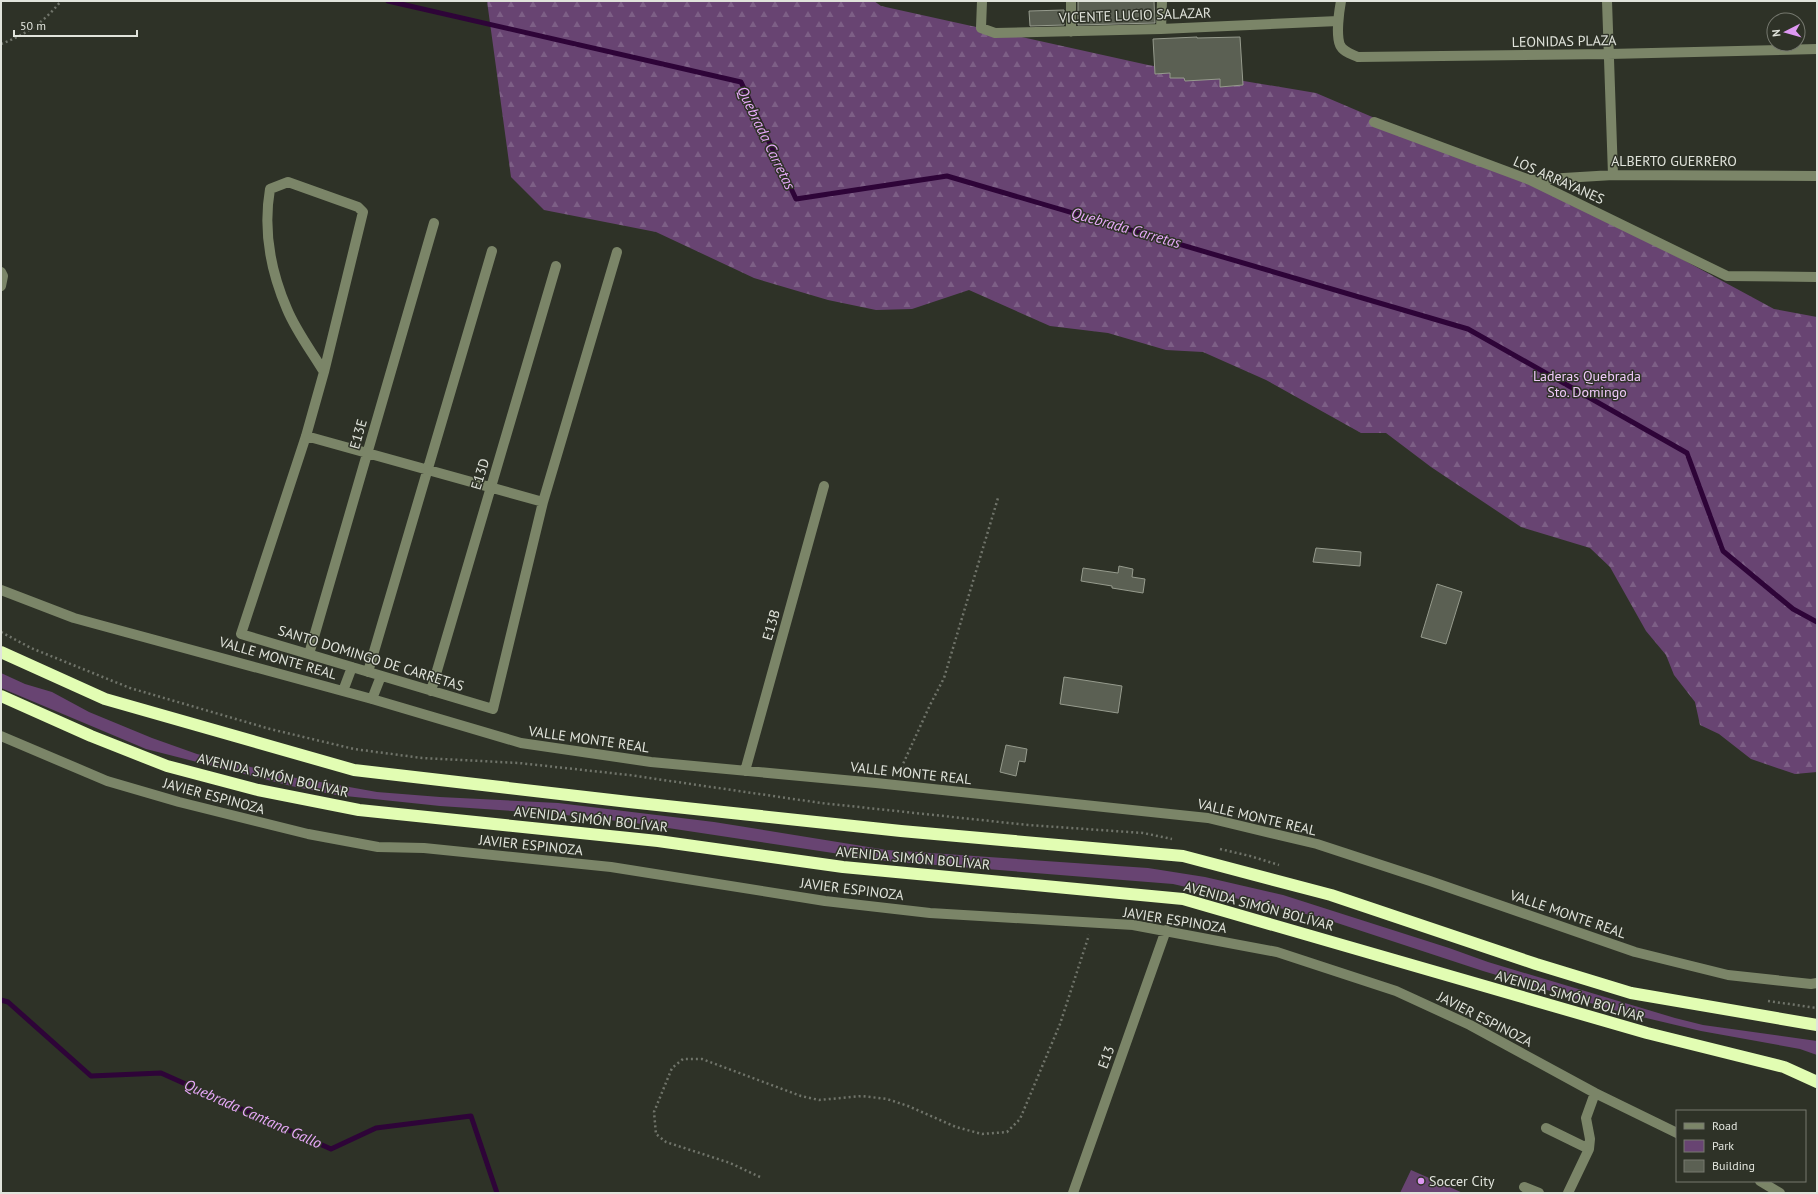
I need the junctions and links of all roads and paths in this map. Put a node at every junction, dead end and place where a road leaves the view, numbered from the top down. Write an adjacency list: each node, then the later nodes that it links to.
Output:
1 (61, 1): 10 (path)
2 (982, 1): 9 (street, VICENTE LUCIO SALAZAR)
3 (1071, 1): 9 (street)
4 (1162, 1): 8 (street)
5 (1341, 1): 7 (street)
6 (1607, 1): 12 (street)
7 (1338, 21): 8 (street, VICENTE LUCIO SALAZAR); 12 (street, LEONIDAS PLAZA)
8 (1161, 29): 9 (street, VICENTE LUCIO SALAZAR)
9 (1071, 32)
10 (1, 44)
11 (1817, 49): 12 (street, LEONIDAS PLAZA)
12 (1609, 54): 14 (street)
13 (1374, 122): 16 (street, LOS ARRAYANES)
14 (1613, 175): 15 (street, ALBERTO GUERRERO); 16 (street, ALBERTO GUERRERO)
15 (1817, 176)
16 (1530, 180): 22 (street, LOS ARRAYANES)
17 (434, 222): 26 (street, E13E)
18 (492, 251): 27 (street)
19 (617, 252): 31 (street)
20 (556, 266): 29 (street, E13D)
21 (1, 272): 23 (street)
22 (1817, 277)
23 (1, 286)
24 (324, 372): 24 (street); 25 (street)
25 (306, 436): 26 (street); 34 (street, SANTO DOMINGO DE CARRETAS)
26 (368, 453): 27 (street); 34 (street, E13E)
27 (428, 470): 29 (street); 36 (street)
28 (824, 486): 43 (street, E13B)
29 (491, 488): 31 (street); 39 (street, E13D)
30 (998, 498): 44 (path)
31 (543, 502): 39 (street, SANTO DOMINGO DE CARRETAS)
32 (1, 590): 38 (street, VALLE MONTE REAL)
33 (1, 652): 48 (highway, AVENIDA SIMÓN BOLÍVAR)
34 (309, 654): 35 (street, SANTO DOMINGO DE CARRETAS)
35 (352, 667): 36 (street, SANTO DOMINGO DE CARRETAS); 38 (street)
36 (368, 672): 37 (street, SANTO DOMINGO DE CARRETAS)
37 (381, 676): 39 (street, SANTO DOMINGO DE CARRETAS); 41 (street)
38 (343, 691): 41 (street, VALLE MONTE REAL)
39 (431, 691)
40 (1, 696): 49 (highway, AVENIDA SIMÓN BOLÍVAR)
41 (372, 699): 43 (street, VALLE MONTE REAL)
42 (1, 736): 45 (street, JAVIER ESPINOZA)
43 (745, 771): 44 (street, VALLE MONTE REAL)
44 (898, 785): 47 (street, VALLE MONTE REAL)
45 (1092, 923): 46 (street, JAVIER ESPINOZA); 54 (path)
46 (1166, 930): 50 (street, JAVIER ESPINOZA); 57 (street, E13)
47 (1817, 983)
48 (1817, 1025)
49 (1817, 1082)
50 (1595, 1093): 52 (street, JAVIER ESPINOZA); 53 (street)
51 (1546, 1128): 53 (street)
52 (1676, 1133)
53 (1589, 1149): 59 (street)
54 (760, 1177)
55 (1762, 1182): 60 (street)
56 (1524, 1187): 58 (street)
57 (1073, 1193)
58 (1539, 1193)
59 (1568, 1193)
60 (1780, 1193)

